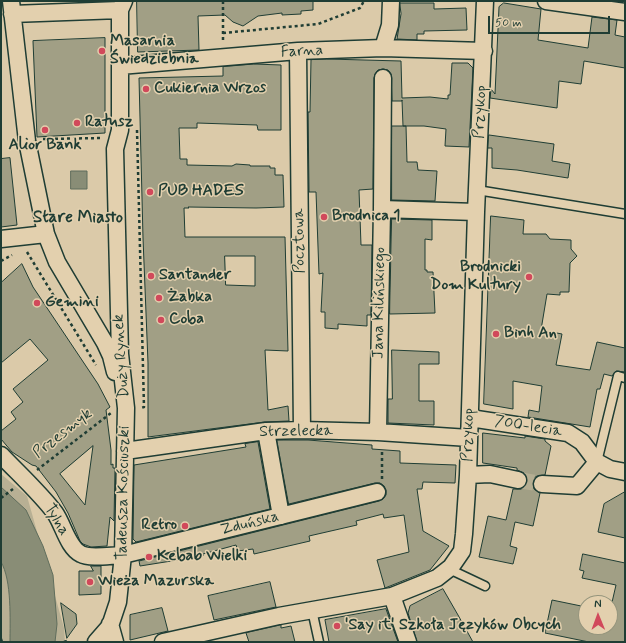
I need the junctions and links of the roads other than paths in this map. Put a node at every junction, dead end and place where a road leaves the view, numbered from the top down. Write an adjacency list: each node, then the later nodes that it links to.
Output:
1 (391, 1): 7 (street)
2 (485, 1): 9 (street, Przykop)
3 (546, 1): 6 (street)
4 (122, 5): 5 (street); 10 (street, Duży Rynek)
5 (11, 8): 16 (street, Duży Rynek)
6 (625, 12)
7 (383, 48): 8 (street, Farna); 9 (street, Farna)
8 (298, 51): 10 (street, Farna); 21 (street, Pocztowa)
9 (484, 51): 12 (street, Przykop)
10 (120, 66): 19 (street, Duży Rynek)
11 (383, 78): 13 (street, Jana Kilińskiego)
12 (477, 190): 14 (street, Przykop); 15 (lane)
13 (382, 209): 14 (street); 23 (street, Jana Kilińskiego)
14 (476, 212): 20 (street, Przykop)
15 (625, 214)
16 (46, 234): 17 (street); 19 (street, Duży Rynek)
17 (1, 239)
18 (625, 378): 27 (lane)
19 (121, 409): 25 (street, Tadeusza Kościuszki)
20 (470, 418): 24 (street, Przykop); 27 (street, 700-lecia)
21 (302, 430): 22 (street, Strzelecka); 23 (street, Strzelecka)
22 (266, 431): 25 (street, Strzelecka); 33 (street)
23 (378, 432): 24 (street, Strzelecka)
24 (469, 438): 29 (street, Przykop)
25 (125, 451): 34 (street, Tadeusza Kościuszki)
26 (1, 456): 34 (street, Tylna)
27 (597, 462): 28 (street, 700-lecia); 31 (street)
28 (625, 472)
29 (468, 475): 30 (street); 35 (street, Przykop)
30 (518, 480)
31 (542, 484)
32 (377, 492): 33 (street, Zduńska)
33 (281, 516): 34 (street, Zduńska)
34 (123, 555): 39 (street, Tadeusza Kościuszki)
35 (448, 569): 36 (lane); 37 (street, Przykop)
36 (484, 586)
37 (392, 596): 38 (street, Przykop); 44 (street)
38 (312, 610): 42 (street, Przykop); 43 (lane)
39 (110, 624): 40 (street, Tadeusza Kościuszki); 41 (street)
40 (96, 642)
41 (114, 642)
42 (164, 642)
43 (319, 642)
44 (408, 642)

